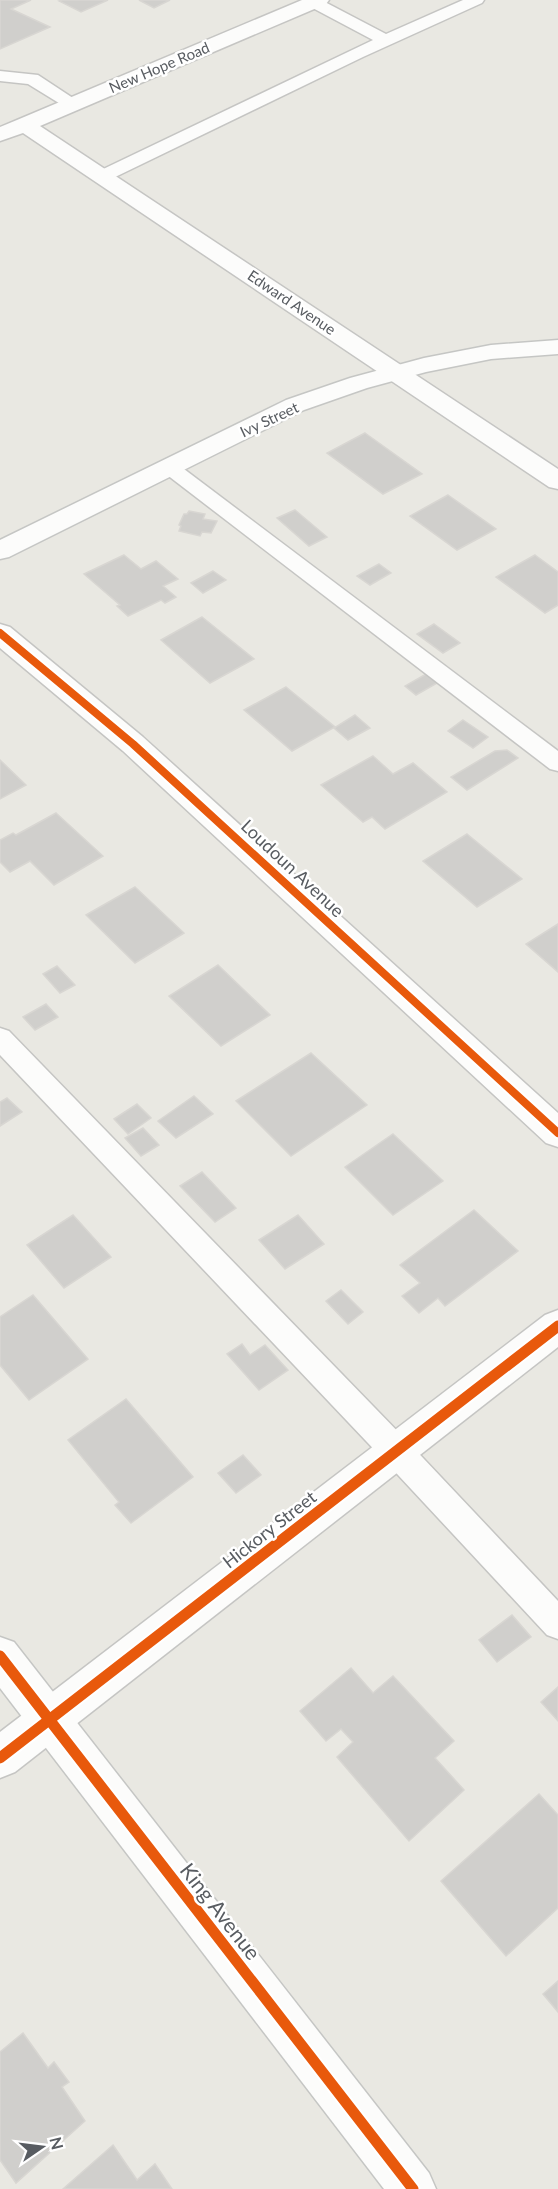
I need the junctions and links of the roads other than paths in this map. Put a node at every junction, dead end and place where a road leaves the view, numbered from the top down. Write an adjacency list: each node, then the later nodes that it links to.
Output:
1 (476, 0): 3 (lane)
2 (316, 1): 3 (lane); 5 (street, New Hope Road)
3 (385, 40): 8 (lane)
4 (0, 76): 5 (lane)
5 (73, 104): 6 (street, New Hope Road)
6 (24, 124): 7 (street, New Hope Road); 8 (street, Edward Avenue)
7 (0, 135)
8 (103, 176): 10 (street, Edward Avenue)
9 (558, 347): 10 (street, Ivy Street)
10 (399, 373): 11 (street, Ivy Street); 12 (street, Edward Avenue)
11 (169, 467): 13 (street, Ivy Street); 15 (lane)
12 (558, 481)
13 (0, 551)
14 (0, 633): 17 (street, Loudoun Avenue)
15 (558, 763)
16 (0, 1038): 19 (lane)
17 (558, 1133)
18 (558, 1326): 19 (street, Hickory Street)
19 (396, 1451): 20 (lane); 22 (street, Hickory Street)
20 (558, 1624)
21 (0, 1656): 22 (street, King Avenue)
22 (50, 1720): 23 (street, Hickory Street); 24 (street, King Avenue)
23 (0, 1758)
24 (413, 2189)

